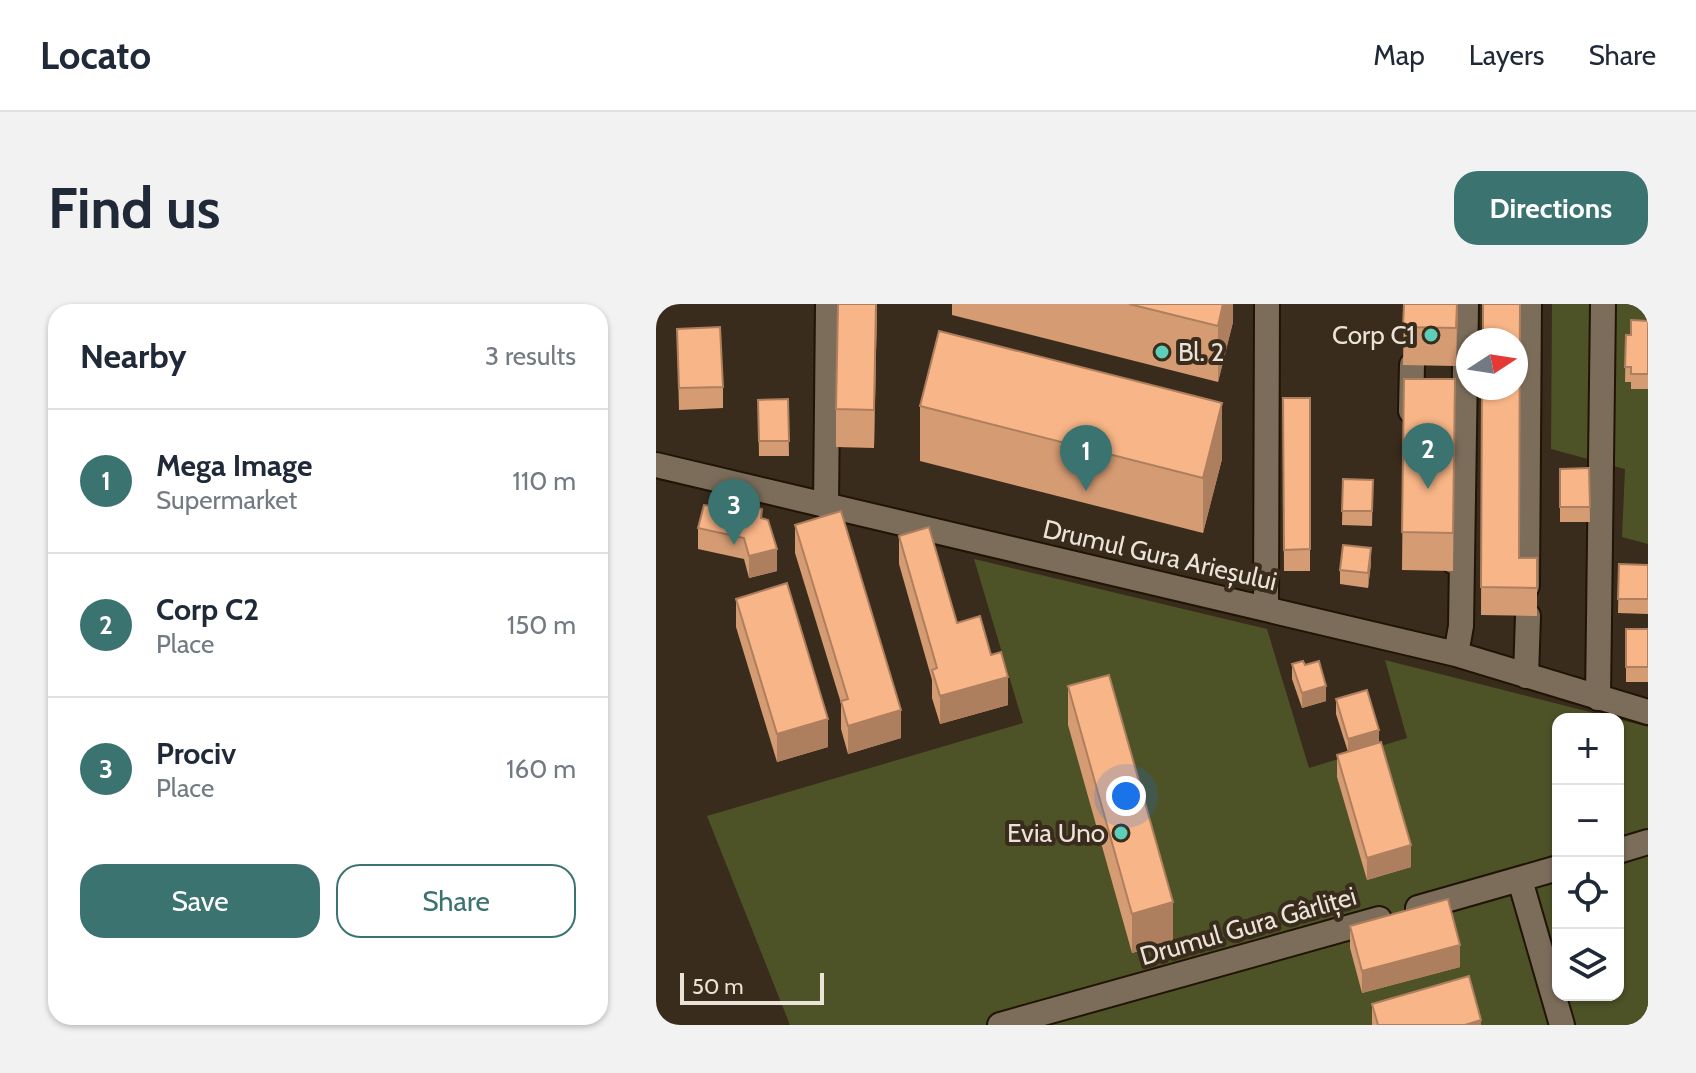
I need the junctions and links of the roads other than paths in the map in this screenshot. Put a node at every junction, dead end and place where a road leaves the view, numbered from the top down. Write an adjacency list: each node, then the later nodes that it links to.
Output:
1 (828, 304): 11 (street)
2 (1267, 304): 13 (street)
3 (1466, 304): 6 (street)
4 (1529, 304): 12 (street)
5 (1603, 304): 17 (street)
6 (1466, 328)
7 (1456, 388): 9 (street)
8 (1465, 400): 15 (street)
9 (1411, 417)
10 (656, 465): 11 (street, Drumul Gura Arieșului)
11 (826, 506): 13 (street, Drumul Gura Arieșului)
12 (1527, 586)
13 (1266, 608): 15 (street, Drumul Gura Arieșului)
14 (1528, 616): 16 (street)
15 (1456, 654): 16 (street, Drumul Gura Arieșului)
16 (1526, 676): 17 (street, Drumul Gura Arieșului)
17 (1598, 698): 18 (street, Drumul Gura Arieșului)
18 (1648, 712)
19 (1648, 842): 20 (street)
20 (1624, 849)
21 (1552, 870): 22 (street, Drumul Gura Gârliței)
22 (1520, 880): 23 (street, Drumul Gura Gârliței); 24 (street)
23 (1000, 1025)
24 (1562, 1025)

